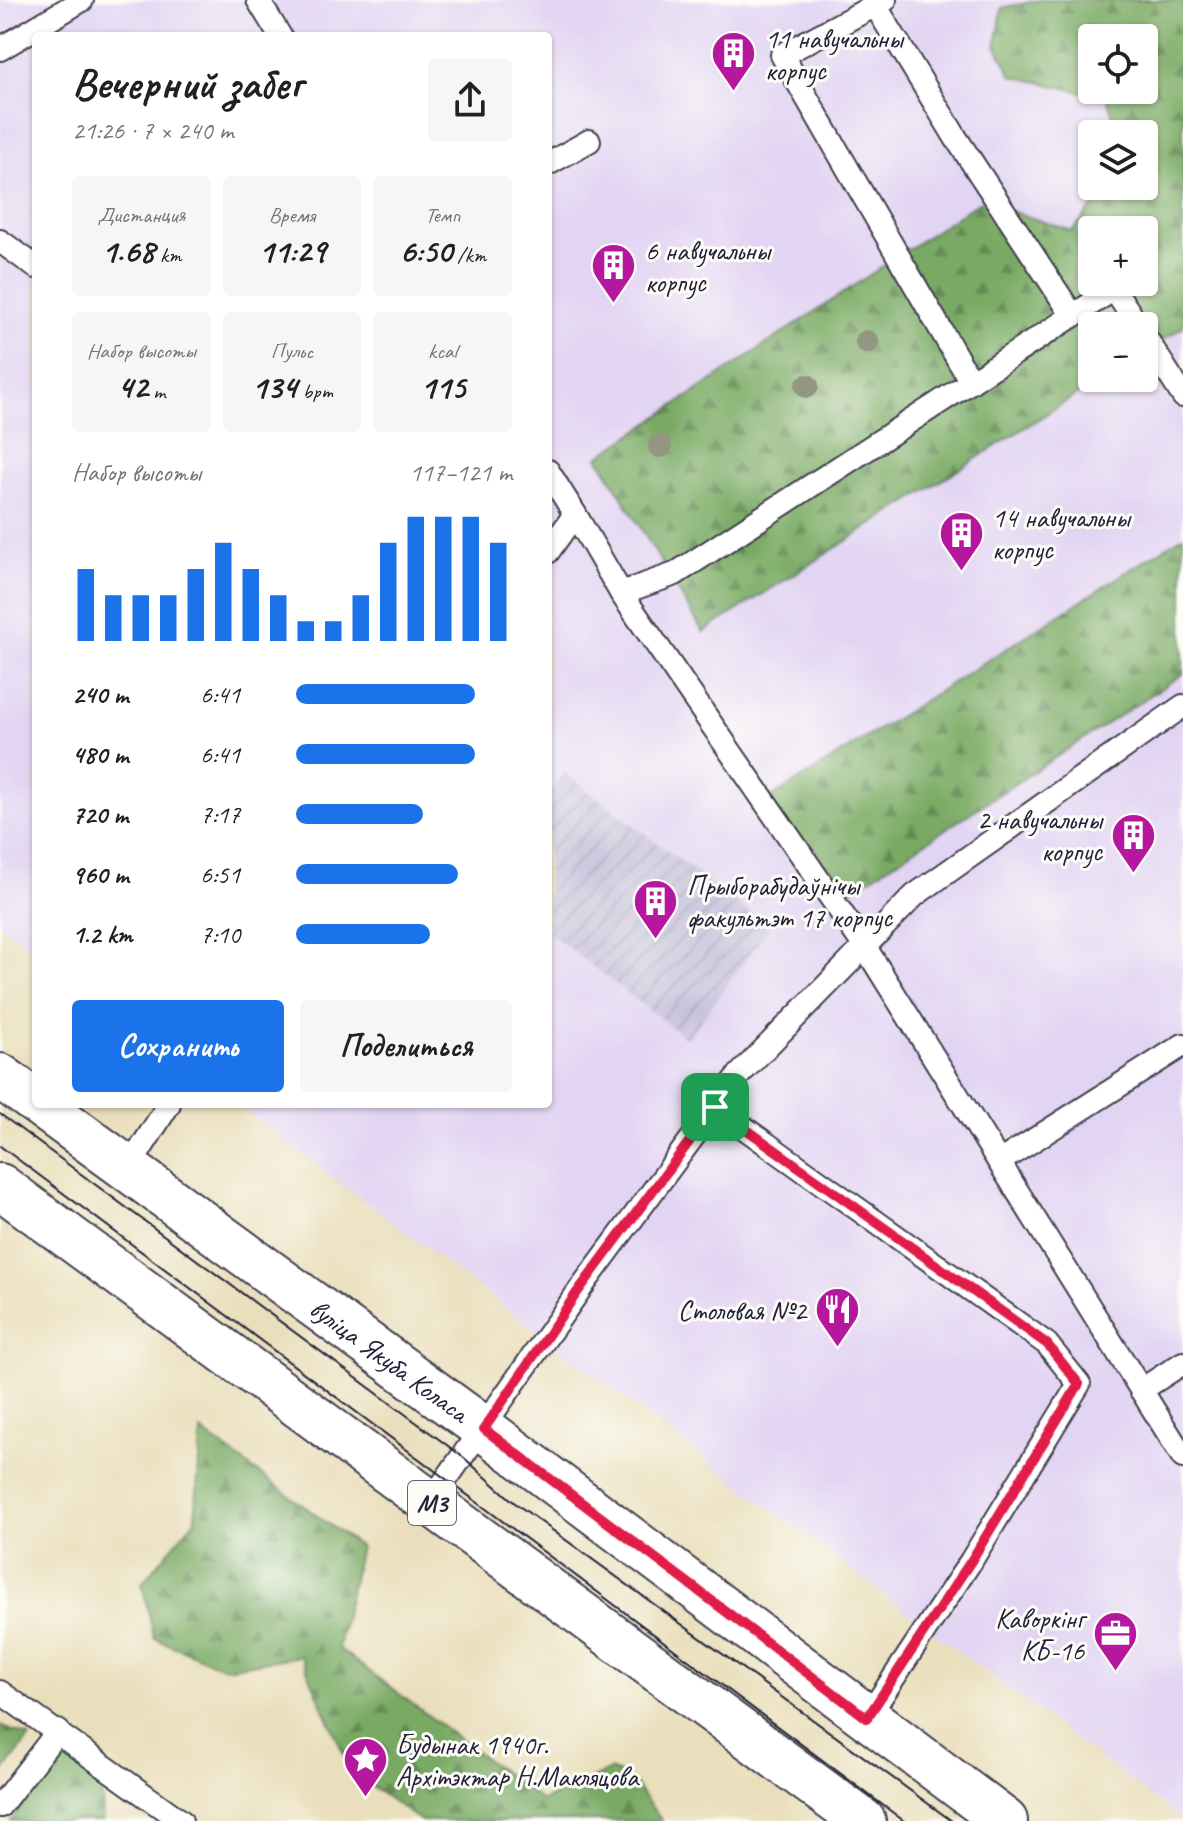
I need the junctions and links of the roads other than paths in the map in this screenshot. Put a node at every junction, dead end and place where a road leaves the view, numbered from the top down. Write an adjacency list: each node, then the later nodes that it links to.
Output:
1 (82, 0): 5 (lane)
2 (258, 0): 4 (lane)
3 (880, 2): 13 (lane); 15 (lane)
4 (278, 32)
5 (0, 49)
6 (589, 141): 7 (lane)
7 (552, 162)
8 (0, 241): 9 (lane)
9 (32, 264)
10 (1079, 312): 11 (lane)
11 (1129, 312)
12 (1078, 313): 13 (lane)
13 (1073, 316): 15 (lane)
14 (1158, 357): 16 (lane)
15 (971, 382): 20 (lane)
16 (1183, 396)
17 (552, 477): 18 (lane)
18 (575, 514): 19 (lane); 20 (lane)
19 (552, 546)
20 (621, 593): 22 (lane)
21 (1183, 706): 22 (lane)
22 (865, 947): 26 (lane); 29 (lane)
23 (1183, 1045): 29 (lane)
24 (0, 1076): 25 (main road, вуліца Якуба Коласа)
25 (32, 1099)
26 (715, 1107): 34 (lane); 38 (lane)
27 (44, 1108): 30 (main road, вуліца Якуба Коласа)
28 (166, 1108): 30 (lane)
29 (999, 1162): 33 (lane)
30 (128, 1169): 34 (main road, вуліца Якуба Коласа)
31 (0, 1186): 36 (main road, М3)
32 (1183, 1363): 33 (lane)
33 (1141, 1390): 35 (lane)
34 (484, 1429): 36 (lane); 38 (main road, вуліца Якуба Коласа)
35 (1183, 1457)
36 (430, 1502): 42 (main road, М3)
37 (0, 1692): 39 (lane)
38 (867, 1718): 43 (main road, вуліца Якуба Коласа)
39 (58, 1731): 40 (lane); 41 (lane)
40 (0, 1806)
41 (181, 1821)
42 (863, 1821)
43 (1005, 1821)

